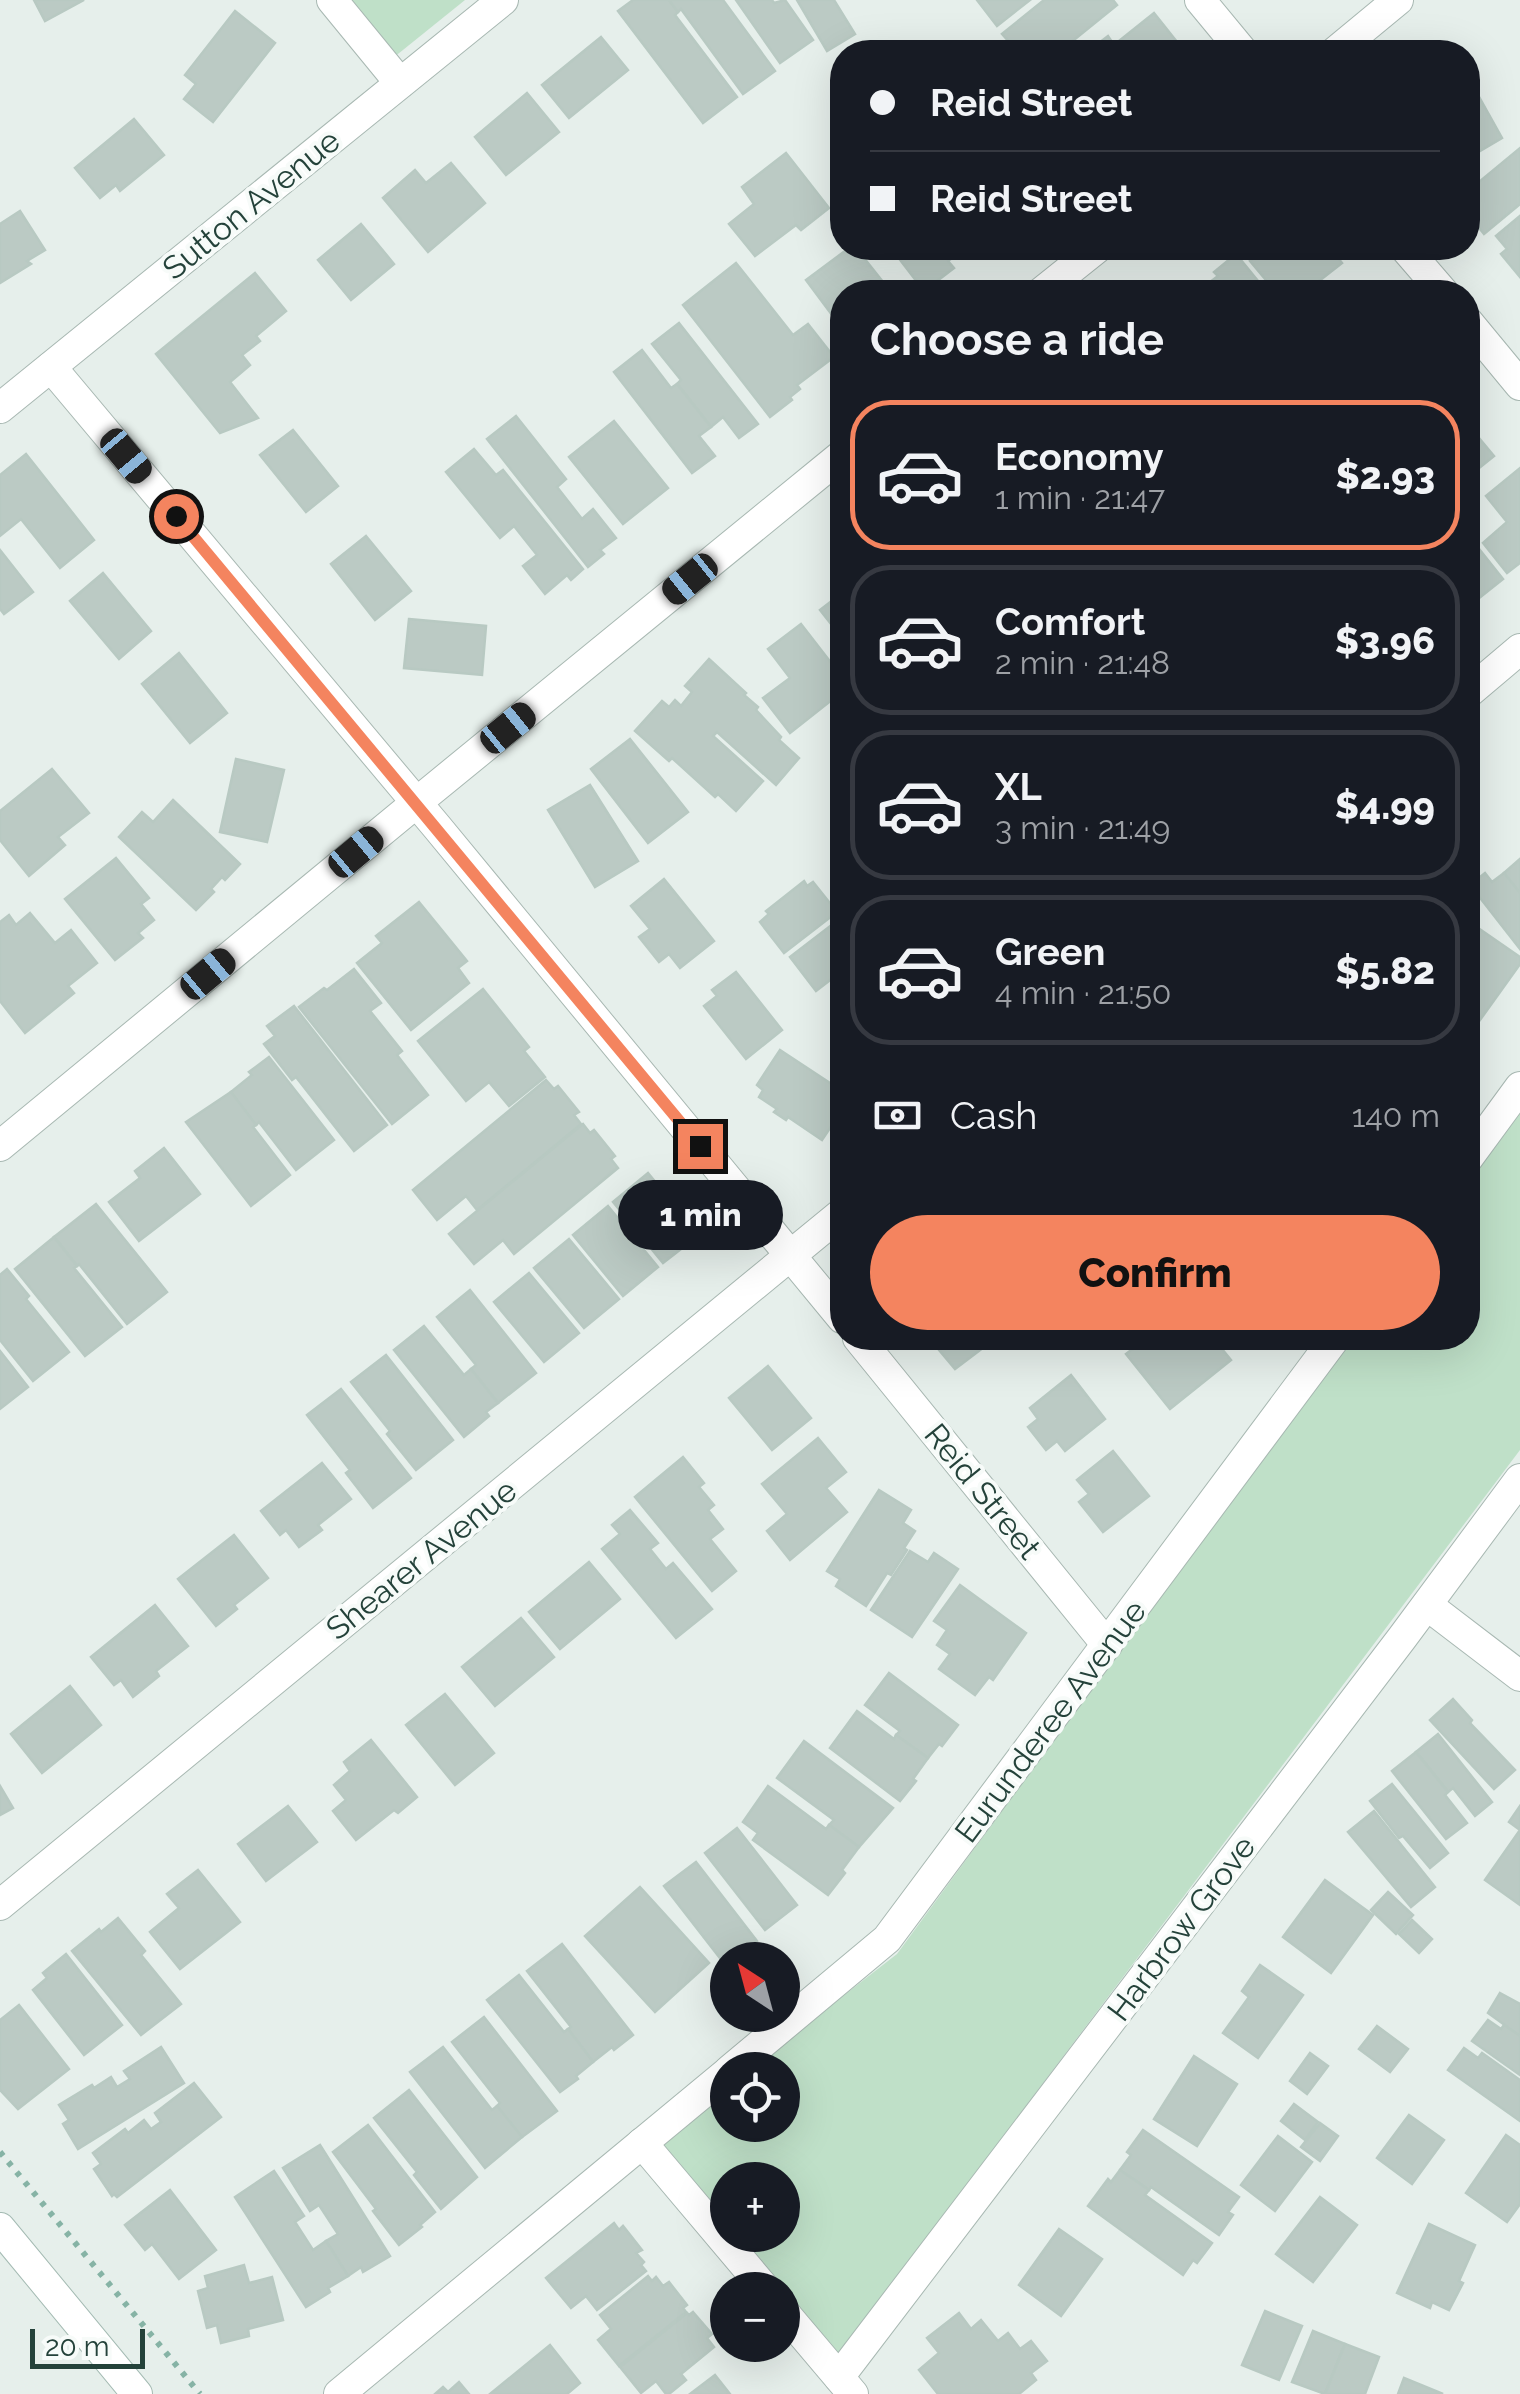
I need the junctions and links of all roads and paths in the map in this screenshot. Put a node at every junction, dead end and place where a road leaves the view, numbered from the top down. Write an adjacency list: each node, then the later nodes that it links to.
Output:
1 (332, 0): 7 (street)
2 (503, 0): 7 (street, Sutton Avenue)
3 (1200, 0): 5 (street)
4 (1398, 0): 6 (street)
5 (1233, 40)
6 (1350, 40)
7 (400, 83): 13 (street, Sutton Avenue)
8 (1083, 260): 10 (street)
9 (1415, 260): 11 (street)
10 (1057, 280)
11 (1433, 280)
12 (1480, 337): 14 (street)
13 (51, 367): 15 (street, Sutton Avenue); 19 (street)
14 (1520, 385)
15 (0, 408)
16 (830, 465): 19 (street)
17 (1520, 649): 18 (street)
18 (1480, 683)
19 (416, 802): 22 (street); 24 (street)
20 (1520, 1088): 21 (street)
21 (1480, 1142)
22 (0, 1146)
23 (830, 1223): 24 (street, Shearer Avenue)
24 (791, 1255): 25 (street); 32 (street, Shearer Avenue)
25 (830, 1303)
26 (868, 1350): 30 (street, Reid Street)
27 (1326, 1350): 30 (street, Eurunderee Avenue)
28 (1520, 1478): 29 (street, Harbrow Grove)
29 (1427, 1604): 31 (street); 40 (street, Harbrow Grove)
30 (1107, 1645): 33 (street, Eurunderee Avenue)
31 (1520, 1676)
32 (0, 1905)
33 (752, 2052)
34 (710, 2087): 35 (street, Eurunderee Avenue)
35 (642, 2143): 38 (street); 43 (street, Eurunderee Avenue)
36 (0, 2152): 42 (path)
37 (0, 2228): 41 (street)
38 (751, 2272)
39 (800, 2331): 40 (street)
40 (846, 2385)
41 (137, 2394)
42 (200, 2394)
43 (339, 2394)

